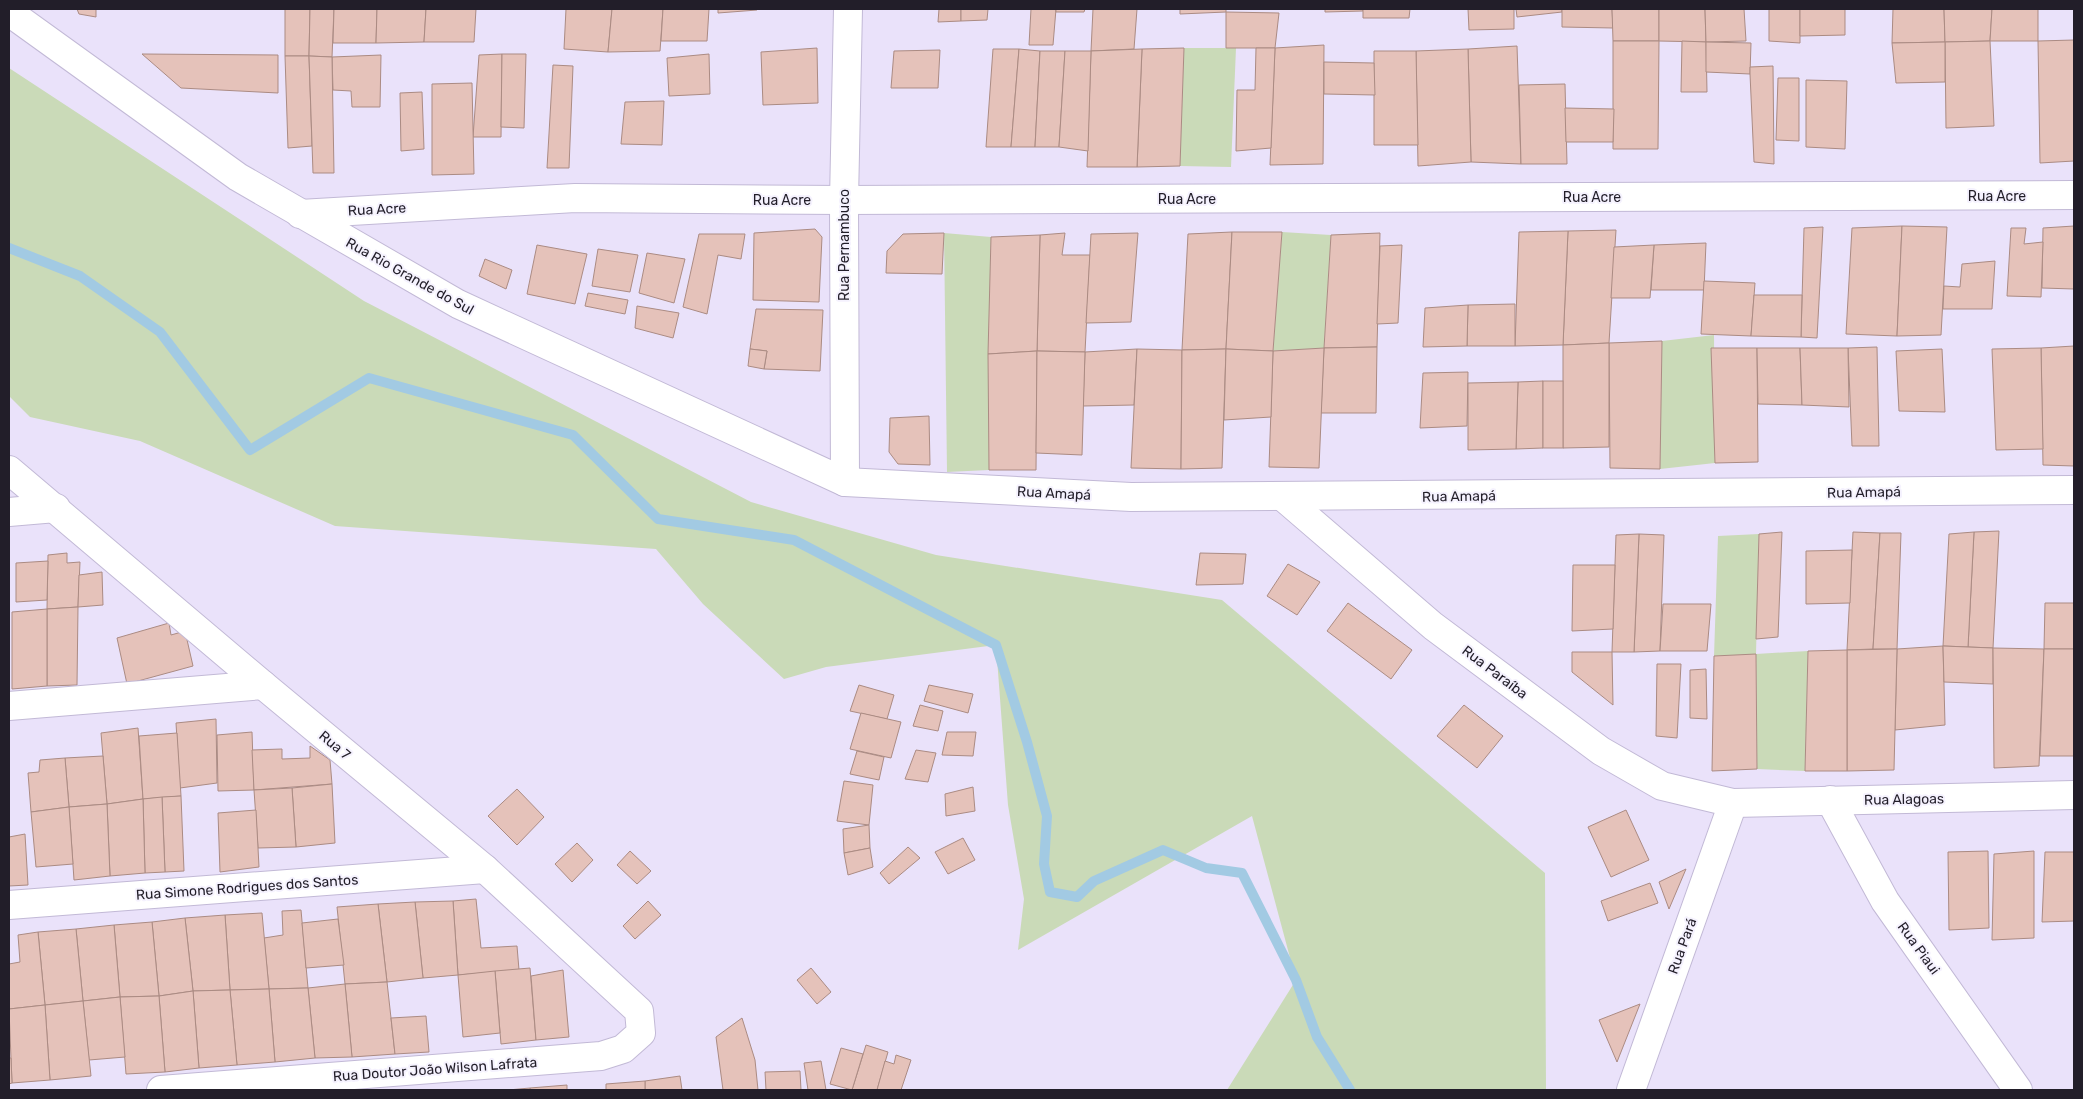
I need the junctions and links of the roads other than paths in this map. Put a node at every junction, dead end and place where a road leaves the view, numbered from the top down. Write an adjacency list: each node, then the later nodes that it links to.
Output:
1 (848, 9): 4 (street, Rua Pernambuco)
2 (9, 12): 5 (street, Rua Rio Grande do Sul)
3 (2074, 195): 4 (street, Rua Acre)
4 (844, 200): 5 (street, Rua Acre); 7 (street, Rua Pernambuco)
5 (300, 214): 7 (street, Rua Rio Grande do Sul)
6 (9, 470): 10 (street, Rua 7)
7 (845, 482): 9 (street, Rua Amapá)
8 (2074, 490): 9 (street, Rua Amapá)
9 (1283, 498): 16 (street, Rua Paraíba)
10 (56, 508): 11 (street); 12 (street, Rua 7)
11 (9, 512)
12 (263, 685): 13 (street); 17 (street, Rua 7)
13 (9, 706)
14 (2074, 795): 15 (street, Rua Alagoas)
15 (1830, 800): 16 (street, Rua Alagoas); 22 (street, Rua Piaui)
16 (1733, 803): 21 (street, Rua Pará)
17 (485, 869): 18 (street, Rua Simone Rodrigues dos Santos); 19 (street, Rua 7)
18 (9, 905)
19 (641, 1033): 20 (street, Rua Doutor João Wilson Lafrata)
20 (161, 1090)
21 (1630, 1090)
22 (2018, 1090)

